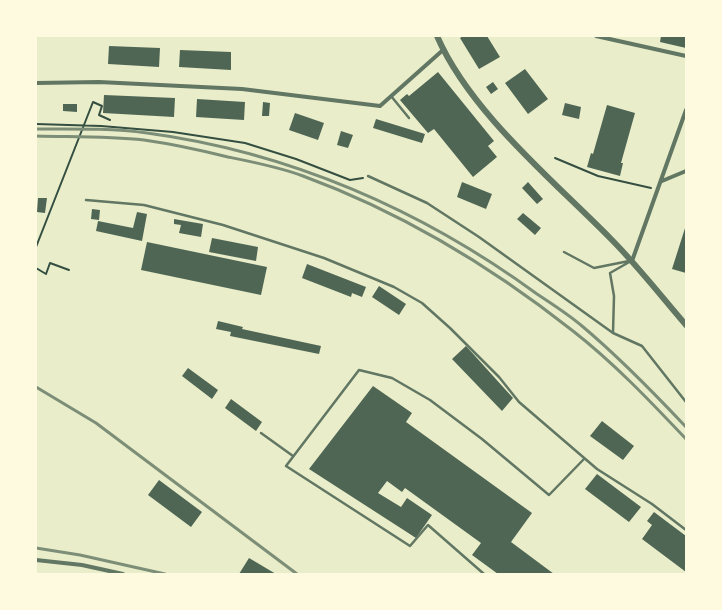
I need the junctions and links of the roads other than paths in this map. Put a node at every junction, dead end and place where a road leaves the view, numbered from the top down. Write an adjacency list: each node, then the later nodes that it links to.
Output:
1 (437, 36): 3 (street)
2 (596, 36): 4 (street)
3 (443, 50): 6 (street); 14 (street)
4 (686, 56)
5 (36, 83): 6 (street)
6 (391, 96): 8 (lane)
7 (686, 110): 11 (street)
8 (410, 118)
9 (686, 171): 11 (street)
10 (368, 176): 16 (lane)
11 (662, 181): 14 (street)
12 (86, 200): 20 (lane)
13 (564, 252): 14 (lane)
14 (632, 261): 15 (street); 16 (lane)
15 (686, 325)
16 (613, 333): 17 (lane)
17 (686, 402)
18 (261, 433): 19 (lane)
19 (293, 456): 20 (lane); 24 (lane)
20 (584, 459): 21 (lane)
21 (686, 530)
22 (36, 560): 23 (street)
23 (123, 574)
24 (484, 574)

